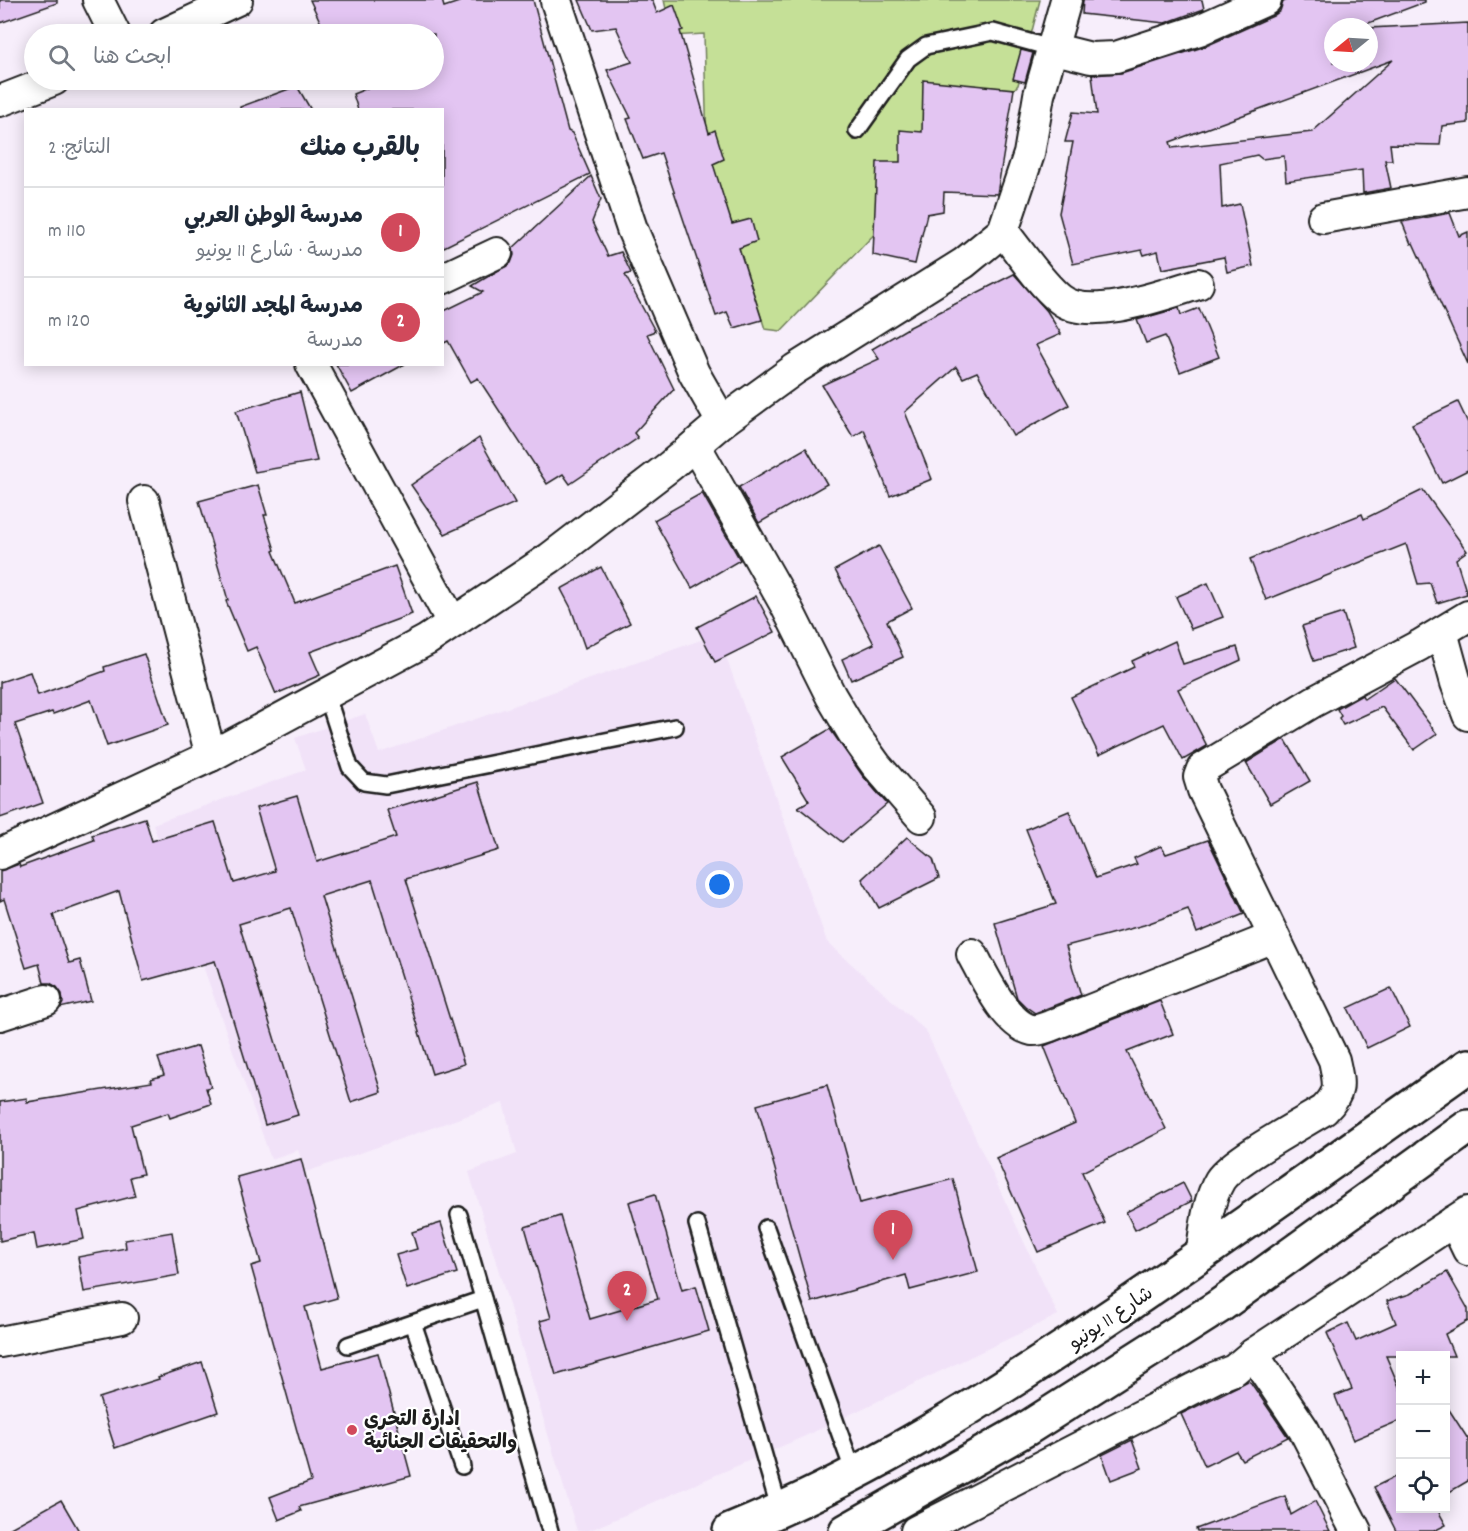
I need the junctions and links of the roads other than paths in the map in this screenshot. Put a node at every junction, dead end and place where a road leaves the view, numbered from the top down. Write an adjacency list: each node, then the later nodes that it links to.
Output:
1 (98, 0): 6 (street)
2 (237, 0): 7 (street)
3 (1066, 0): 8 (street)
4 (1266, 0): 8 (street)
5 (556, 1): 19 (street)
6 (110, 24)
7 (185, 24)
8 (1051, 48): 11 (lane); 14 (street)
9 (28, 90): 10 (street)
10 (0, 101)
11 (857, 131)
12 (1468, 192): 13 (street)
13 (1323, 218)
14 (1003, 231): 17 (street); 19 (street)
15 (497, 253): 16 (street)
16 (444, 278)
17 (1198, 284)
18 (312, 366): 23 (street)
19 (722, 422): 20 (street)
20 (695, 445): 23 (street); 29 (street)
21 (144, 501): 28 (street)
22 (1468, 616): 24 (street)
23 (452, 622): 25 (street)
24 (1442, 632): 26 (street); 31 (street)
25 (326, 693): 27 (lane); 28 (street)
26 (1468, 715)
27 (675, 727)
28 (211, 756): 30 (street)
29 (921, 817)
30 (0, 854)
31 (1274, 937): 32 (street); 42 (street)
32 (972, 954)
33 (46, 999): 34 (street)
34 (0, 1015)
35 (1468, 1066): 42 (highway, شارع 11 يونيو)
36 (1468, 1127): 54 (highway)
37 (459, 1215): 43 (lane)
38 (1461, 1217): 41 (street); 48 (street)
39 (697, 1224): 51 (lane)
40 (766, 1228): 50 (lane)
41 (1468, 1250)
42 (1201, 1256): 50 (highway, شارع 11 يونيو)
43 (483, 1299): 45 (lane); 52 (lane)
44 (122, 1318): 46 (street)
45 (413, 1323): 47 (lane); 49 (lane)
46 (0, 1342)
47 (348, 1345)
48 (1253, 1354): 55 (street); 56 (street)
49 (462, 1466)
50 (854, 1473): 51 (highway, شارع 11 يونيو)
51 (780, 1511): 53 (highway, شارع 11 يونيو)
52 (550, 1531)
53 (730, 1531)
54 (846, 1531)
55 (916, 1531)
56 (1356, 1531)

